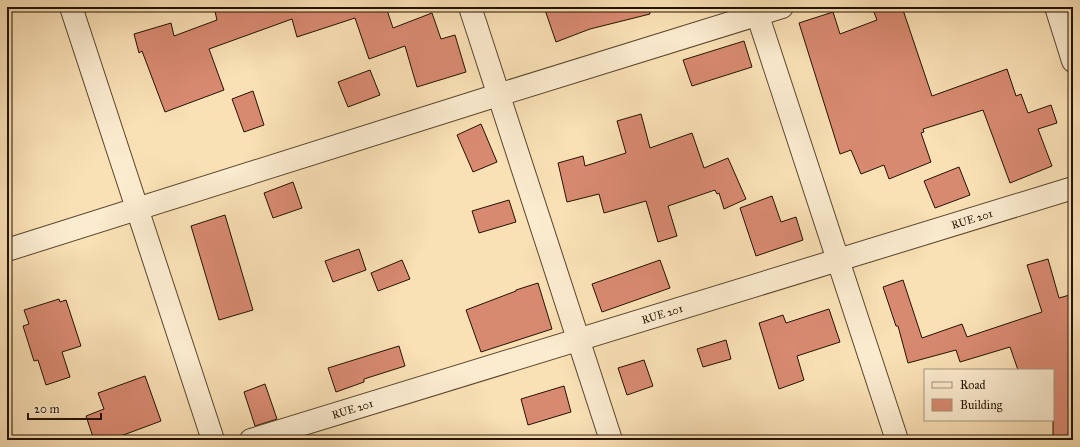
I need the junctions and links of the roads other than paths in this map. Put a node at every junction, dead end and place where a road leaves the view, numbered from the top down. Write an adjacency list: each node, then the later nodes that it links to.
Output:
1 (71, 7): 9 (street)
2 (470, 7): 7 (street)
3 (782, 7): 5 (street)
4 (1056, 7): 6 (street)
5 (756, 11): 7 (street); 11 (street)
6 (1073, 60)
7 (498, 95): 9 (street); 12 (street)
8 (1073, 188): 11 (street, RUE 201)
9 (137, 209): 10 (street); 13 (street)
10 (7, 250)
11 (838, 260): 12 (street, RUE 201); 16 (street)
12 (578, 340): 14 (street, RUE 201); 15 (street)
13 (213, 440)
14 (251, 440)
15 (611, 440)
16 (897, 440)

